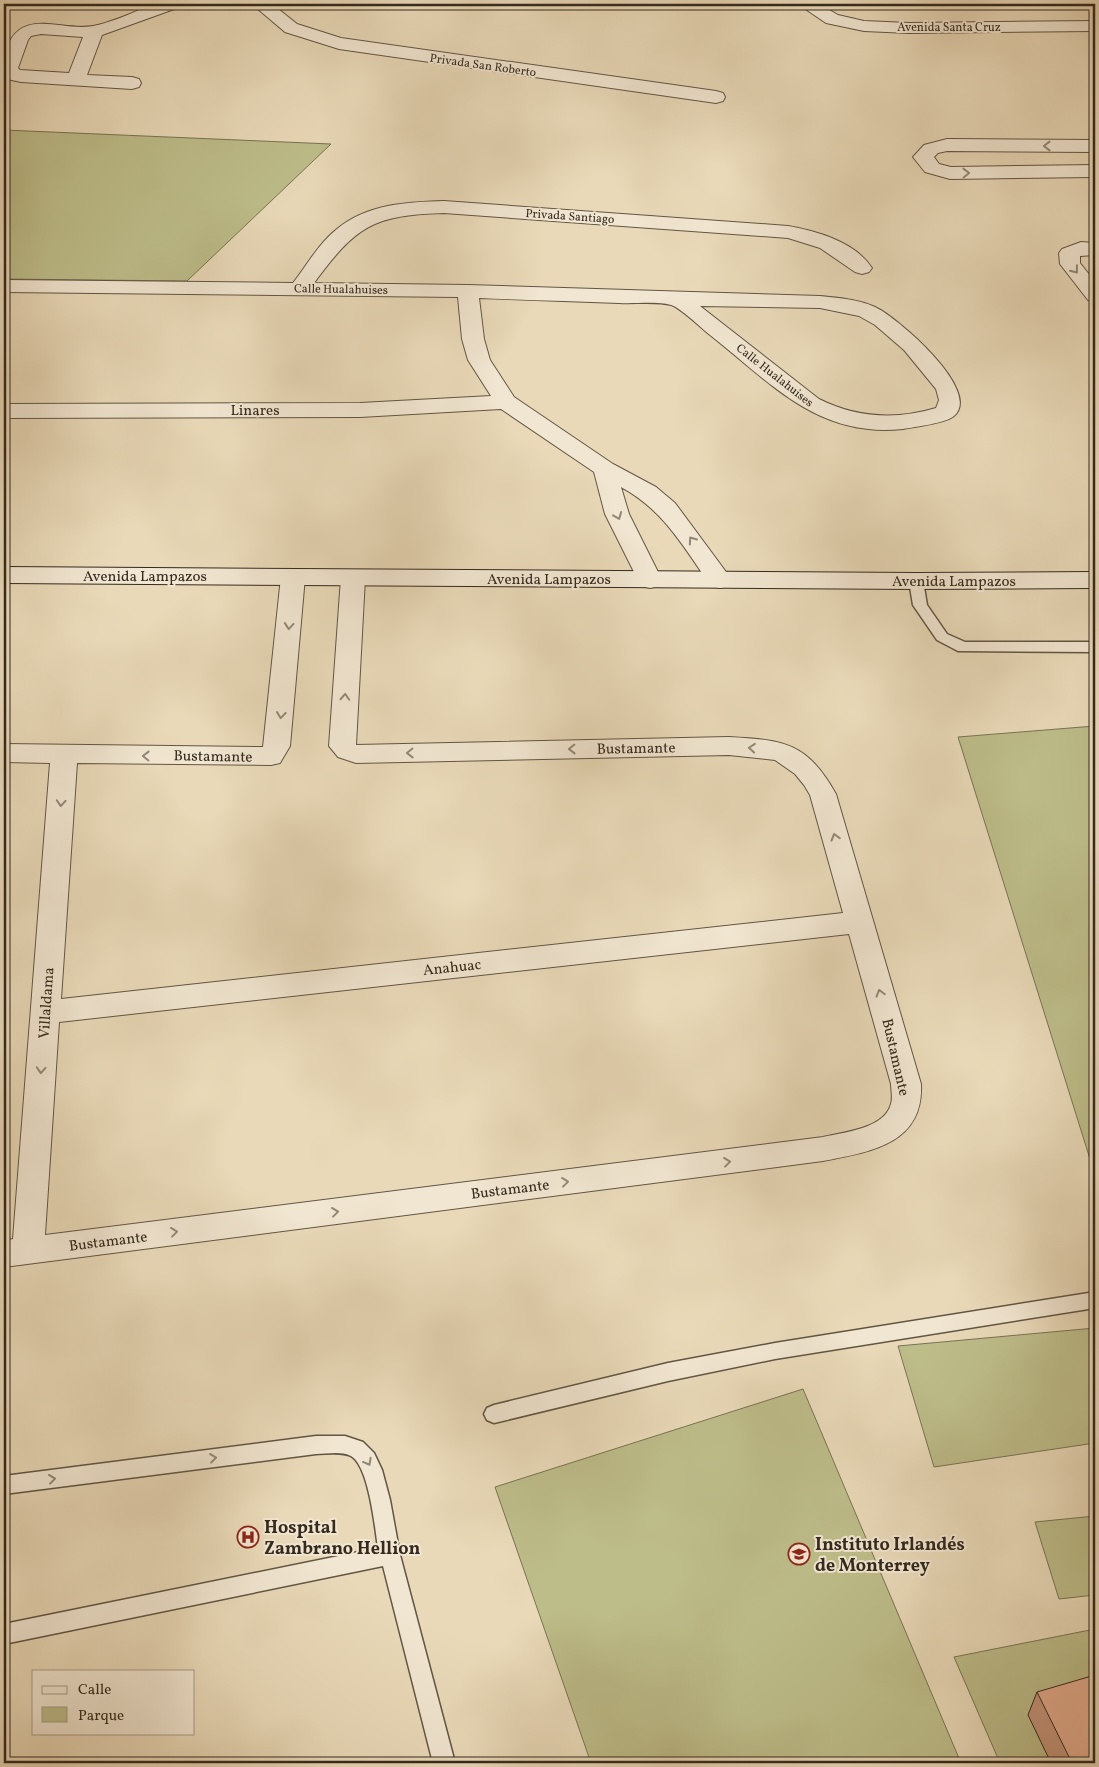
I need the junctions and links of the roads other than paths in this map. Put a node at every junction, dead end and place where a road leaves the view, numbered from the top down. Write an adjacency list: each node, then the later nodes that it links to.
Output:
1 (171, 4): 5 (street)
2 (261, 4): 8 (street, Privada San Roberto)
3 (807, 4): 4 (street, Avenida Santa Cruz)
4 (1095, 26)
5 (94, 32): 6 (street); 6 (street)
6 (76, 80): 7 (street)
7 (132, 83)
8 (716, 97)
9 (1095, 146): 10 (street, one-way to 10)
10 (1095, 171)
11 (1095, 249): 16 (street, one-way to 16)
12 (862, 268): 14 (street, Privada Santiago)
13 (4, 286): 14 (street, Calle Hualahuises)
14 (300, 288): 15 (street, Calle Hualahuises)
15 (468, 291): 17 (street, Calle Hualahuises); 18 (street)
16 (1095, 296)
17 (678, 299): 17 (street, Calle Hualahuises)
18 (506, 402): 19 (street, Linares); 20 (street)
19 (4, 411)
20 (605, 469): 24 (street, one-way to 24); 25 (street, one-way to 20)
21 (4, 575): 22 (street, Avenida Lampazos)
22 (293, 577): 23 (street, Avenida Lampazos); 30 (street, Bustamante, one-way to 30)
23 (353, 578): 24 (street, Avenida Lampazos); 31 (street, Bustamante, one-way to 23)
24 (650, 580): 25 (street, Avenida Lampazos)
25 (720, 580): 27 (street, Avenida Lampazos)
26 (1095, 580): 27 (street, Avenida Lampazos)
27 (916, 581): 28 (lane)
28 (1095, 646)
29 (4, 753): 30 (street, Bustamante)
30 (64, 755): 32 (street, Villaldama, one-way to 32)
31 (860, 922): 32 (street, Anahuac); 33 (street, Bustamante, one-way to 31)
32 (45, 1012): 33 (street, Villaldama, one-way to 33)
33 (16, 1252)
34 (1095, 1300): 35 (lane)
35 (494, 1414)
36 (4, 1485): 37 (lane, one-way to 37)
37 (390, 1555): 38 (lane); 39 (lane)
38 (4, 1634)
39 (444, 1763)

